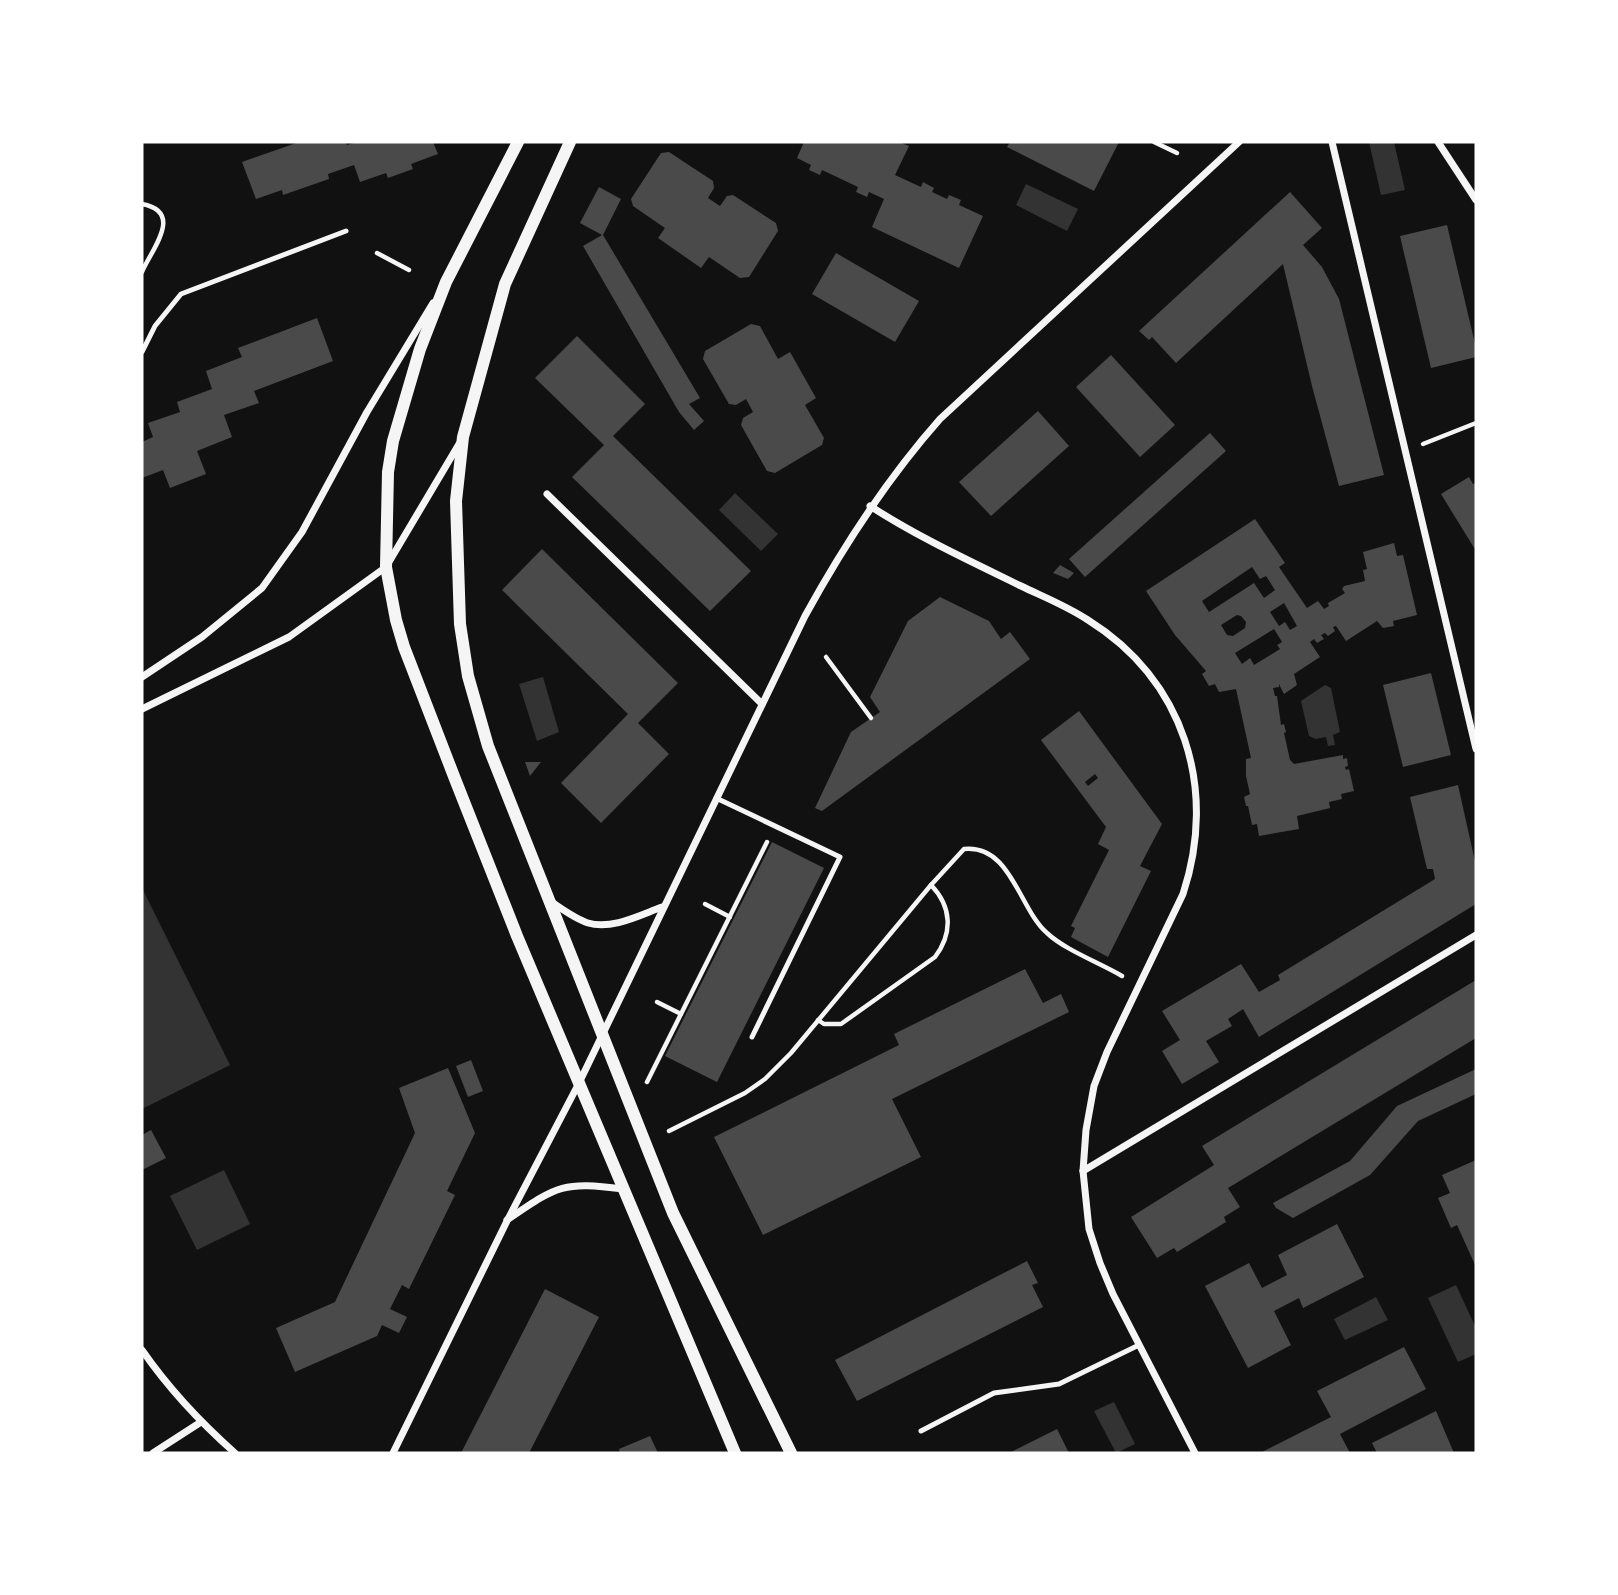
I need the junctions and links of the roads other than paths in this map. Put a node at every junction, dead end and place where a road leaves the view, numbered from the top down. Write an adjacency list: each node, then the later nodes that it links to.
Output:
1 (518, 142): 8 (street)
2 (570, 142): 10 (street)
3 (1239, 142): 12 (street)
4 (1332, 142): 17 (street)
5 (1438, 142): 6 (street)
6 (1476, 200)
7 (346, 231): 9 (lane)
8 (446, 282): 13 (street); 14 (street)
9 (142, 352)
10 (463, 437): 13 (street); 19 (street)
11 (547, 494): 15 (street)
12 (870, 506): 15 (street); 25 (street)
13 (386, 566): 16 (street); 24 (street)
14 (142, 677)
15 (762, 704): 18 (street)
16 (142, 709)
17 (1476, 749)
18 (716, 798): 20 (street); 23 (lane)
19 (550, 901): 20 (street); 22 (street)
20 (663, 906): 22 (street)
21 (1476, 935): 25 (street)
22 (602, 1032): 24 (street); 36 (street)
23 (752, 1037)
24 (579, 1083): 26 (street); 27 (street)
25 (1083, 1171): 28 (street)
26 (623, 1189): 27 (street); 35 (street)
27 (507, 1221): 34 (street)
28 (1139, 1345): 31 (lane); 37 (street)
29 (142, 1350): 30 (street)
30 (201, 1422): 32 (street); 33 (street)
31 (921, 1431)
32 (153, 1453)
33 (235, 1453)
34 (393, 1453)
35 (735, 1453)
36 (791, 1453)
37 (1195, 1453)

